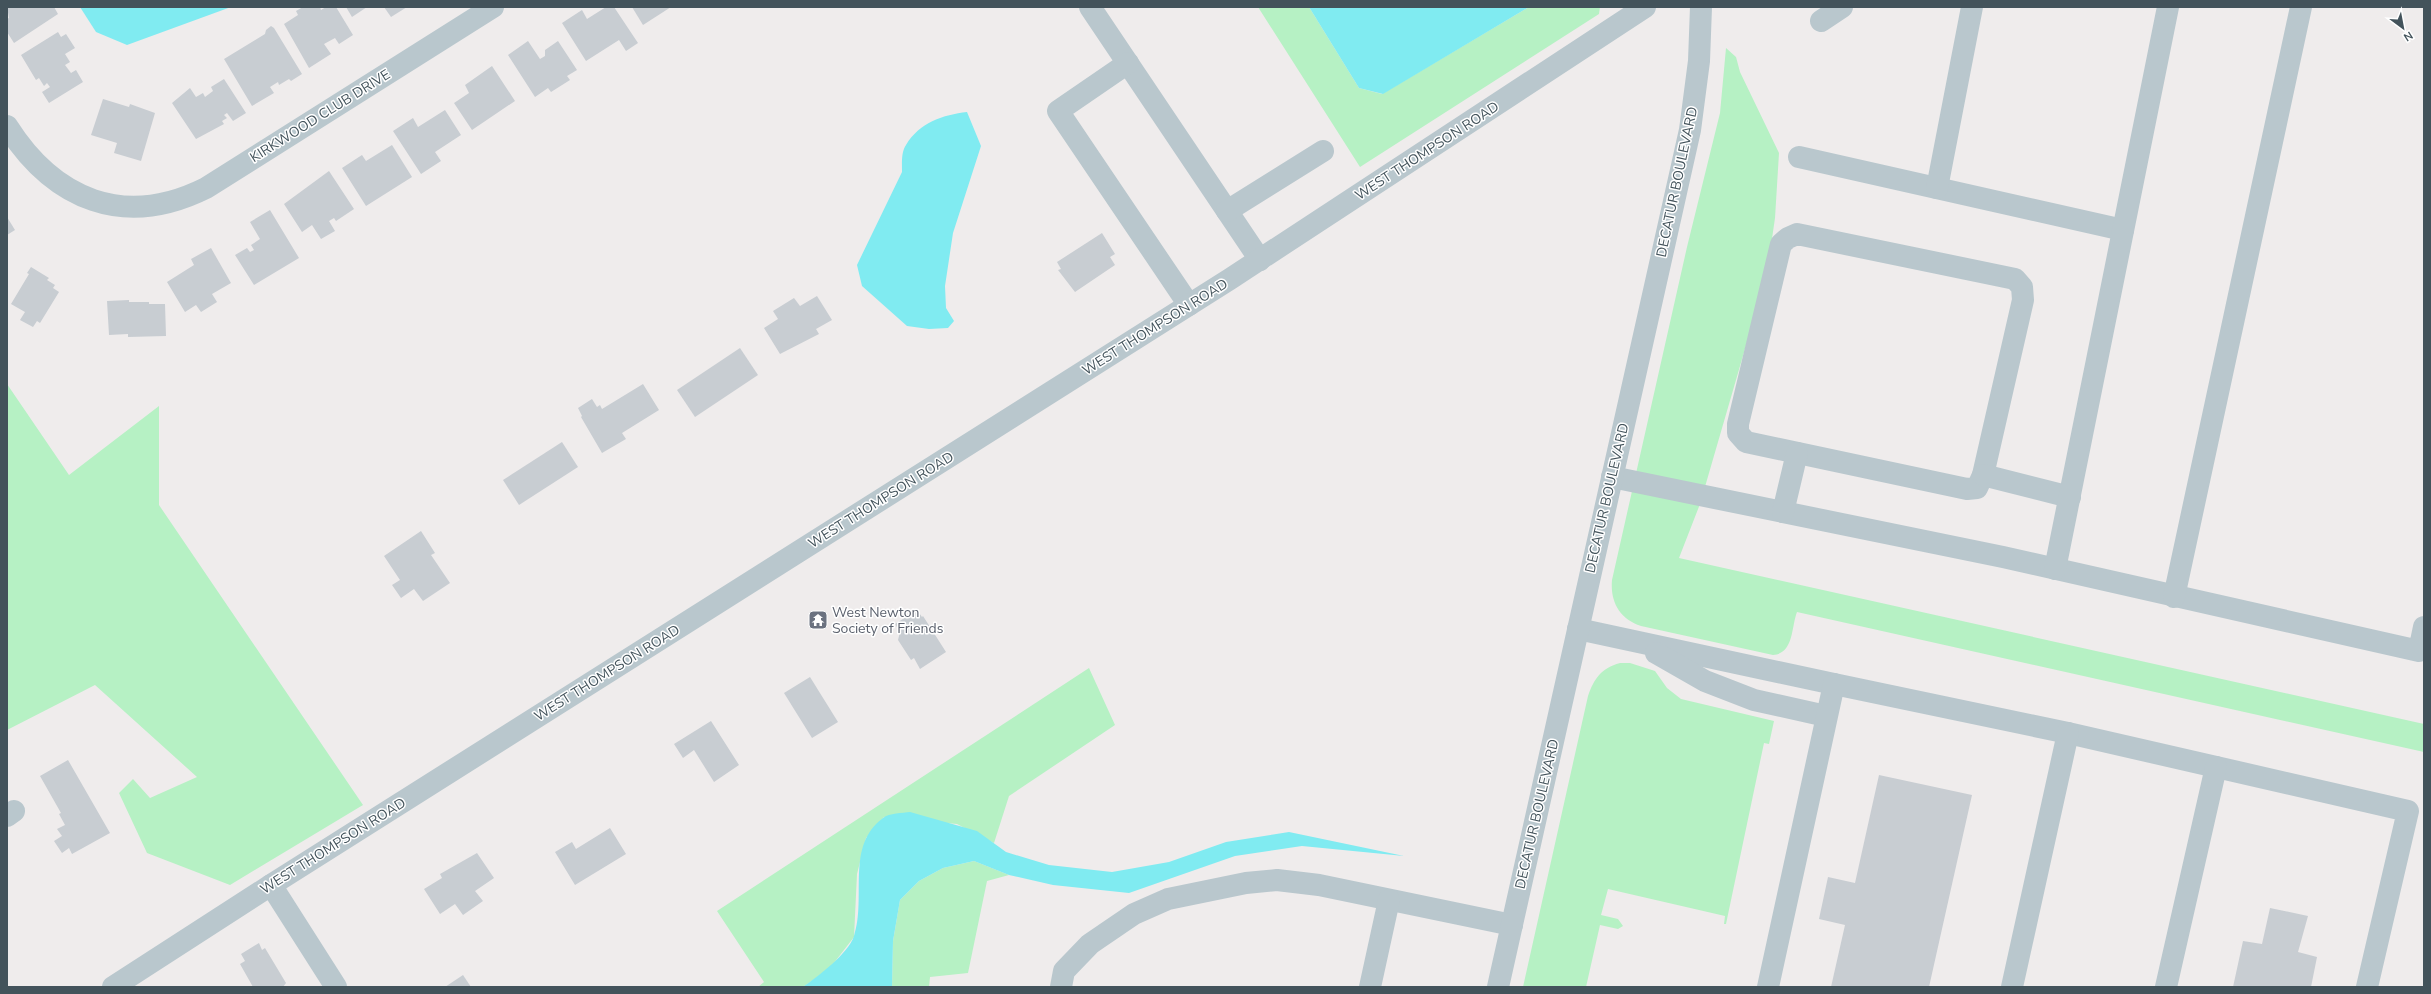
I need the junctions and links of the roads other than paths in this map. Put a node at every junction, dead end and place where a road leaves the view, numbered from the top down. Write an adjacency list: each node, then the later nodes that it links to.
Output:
1 (493, 7): 11 (street, KIRKWOOD CLUB DRIVE)
2 (1090, 7): 10 (street)
3 (1646, 7): 17 (street, WEST THOMPSON ROAD)
4 (1701, 7): 21 (street, DECATUR BOULEVARD)
5 (1842, 7): 9 (street)
6 (1972, 7): 14 (street)
7 (2168, 7): 16 (street)
8 (2300, 7): 25 (street)
9 (1821, 21)
10 (1128, 63): 15 (street); 18 (street)
11 (7, 126)
12 (1323, 151): 15 (street)
13 (1799, 157): 14 (street)
14 (1937, 188): 16 (street)
15 (1227, 211): 17 (street)
16 (2123, 230): 22 (street)
17 (1260, 260): 18 (street, WEST THOMPSON ROAD)
18 (1190, 305): 33 (street, WEST THOMPSON ROAD)
19 (1797, 453): 20 (street); 20 (street); 23 (street)
20 (1983, 475): 22 (street)
21 (1612, 477): 23 (street); 27 (street, DECATUR BOULEVARD)
22 (2070, 497): 24 (street)
23 (1783, 512): 24 (street)
24 (2055, 569): 25 (street)
25 (2174, 597): 26 (street)
26 (2424, 627)
27 (1578, 630): 28 (street); 35 (street, DECATUR BOULEVARD)
28 (1637, 643): 29 (street); 30 (street)
29 (1834, 684): 30 (street); 31 (street)
30 (1826, 716): 41 (street)
31 (2068, 733): 32 (street); 42 (street)
32 (2216, 767): 43 (street); 44 (street)
33 (271, 885): 36 (street, WEST THOMPSON ROAD); 37 (street)
34 (1389, 900): 35 (street); 38 (street); 39 (street)
35 (1512, 925): 40 (street, DECATUR BOULEVARD)
36 (113, 987)
37 (336, 987)
38 (1061, 987)
39 (1370, 987)
40 (1498, 987)
41 (1768, 987)
42 (2012, 987)
43 (2166, 987)
44 (2368, 987)

